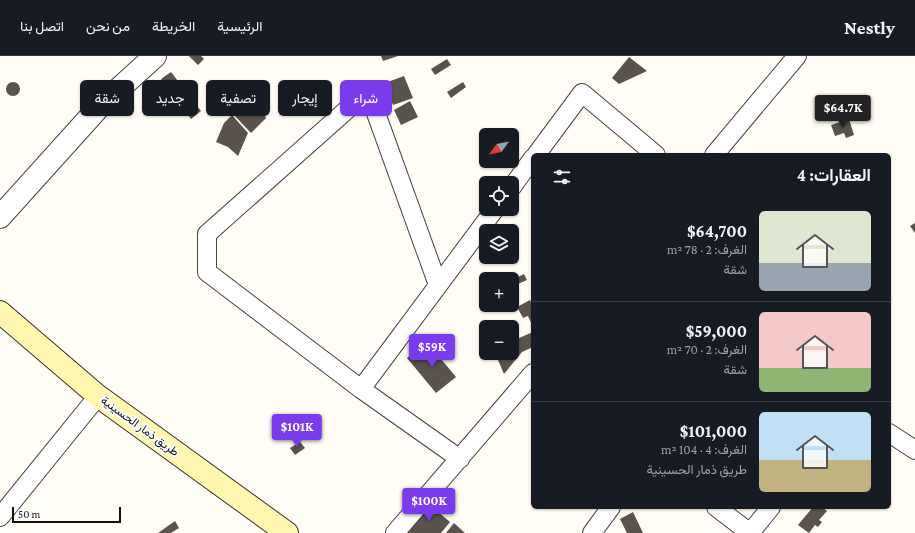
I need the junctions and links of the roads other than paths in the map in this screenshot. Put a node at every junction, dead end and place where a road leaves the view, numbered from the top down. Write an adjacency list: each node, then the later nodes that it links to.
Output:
1 (155, 56): 9 (street)
2 (797, 56): 5 (street)
3 (537, 153): 4 (street)
4 (654, 153)
5 (716, 153)
6 (531, 161): 7 (street)
7 (519, 177)
8 (490, 216): 10 (street)
9 (0, 217)
10 (438, 285): 13 (street); 13 (street)
11 (0, 312): 14 (main road, طريق ذمار الحسينية)
12 (531, 374): 17 (street)
13 (361, 389): 17 (street)
14 (98, 396): 21 (street); 22 (main road, طريق ذمار الحسينية)
15 (891, 434): 16 (street)
16 (915, 450)
17 (460, 459): 23 (street)
18 (610, 509): 24 (street)
19 (719, 509): 25 (street)
20 (769, 509): 25 (street)
21 (0, 517)
22 (275, 530)
23 (395, 533)
24 (592, 533)
25 (750, 533)

